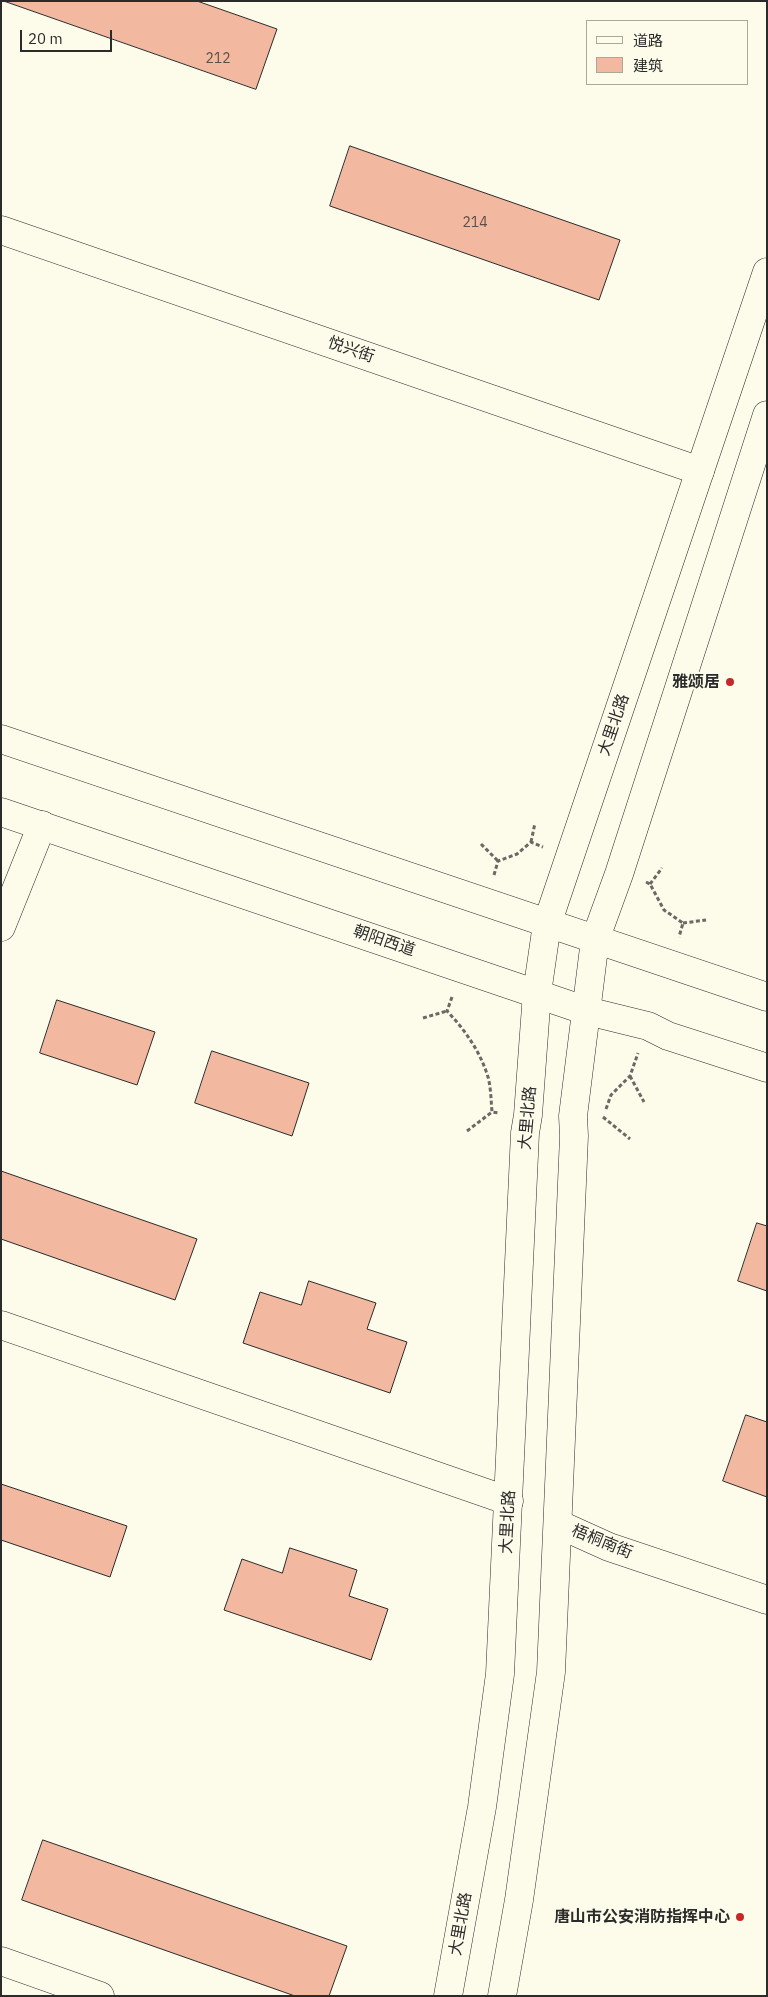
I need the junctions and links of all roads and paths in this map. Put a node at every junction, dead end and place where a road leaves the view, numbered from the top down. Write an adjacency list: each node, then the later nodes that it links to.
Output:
1 (1, 230): 4 (main road, 悦兴街)
2 (767, 272): 4 (main road, 大里北路)
3 (767, 414): 18 (main road)
4 (700, 471): 16 (main road, 大里北路)
5 (1, 739): 16 (main road)
6 (1, 812): 8 (main road, 朝阳西道)
7 (535, 823): 9 (path)
8 (42, 826): 17 (main road); 19 (main road, 朝阳西道)
9 (531, 842)
10 (481, 844): 11 (path)
11 (498, 861)
12 (662, 868): 13 (path)
13 (650, 884)
14 (706, 920): 15 (path)
15 (683, 923)
16 (547, 924): 18 (main road); 19 (main road, 大里北路)
17 (1, 927)
18 (595, 940): 20 (main road); 22 (main road)
19 (537, 993): 22 (main road, 朝阳西道); 32 (main road, 大里北路)
20 (767, 996)
21 (447, 1011): 23 (path)
22 (586, 1011): 24 (main road, 朝阳西道); 33 (main road)
23 (423, 1018)
24 (767, 1068)
25 (630, 1076): 26 (path)
26 (644, 1102)
27 (492, 1112): 29 (path)
28 (603, 1117): 30 (path)
29 (467, 1131)
30 (630, 1139)
31 (1, 1325): 32 (main road)
32 (509, 1501): 38 (main road, 大里北路)
33 (558, 1524): 34 (main road, 梧桐南街); 35 (main road, 梧桐南街); 39 (main road)
34 (767, 1581)
35 (767, 1600)
36 (1, 1961): 37 (main road)
37 (100, 1996)
38 (448, 1996)
39 (502, 1996)

